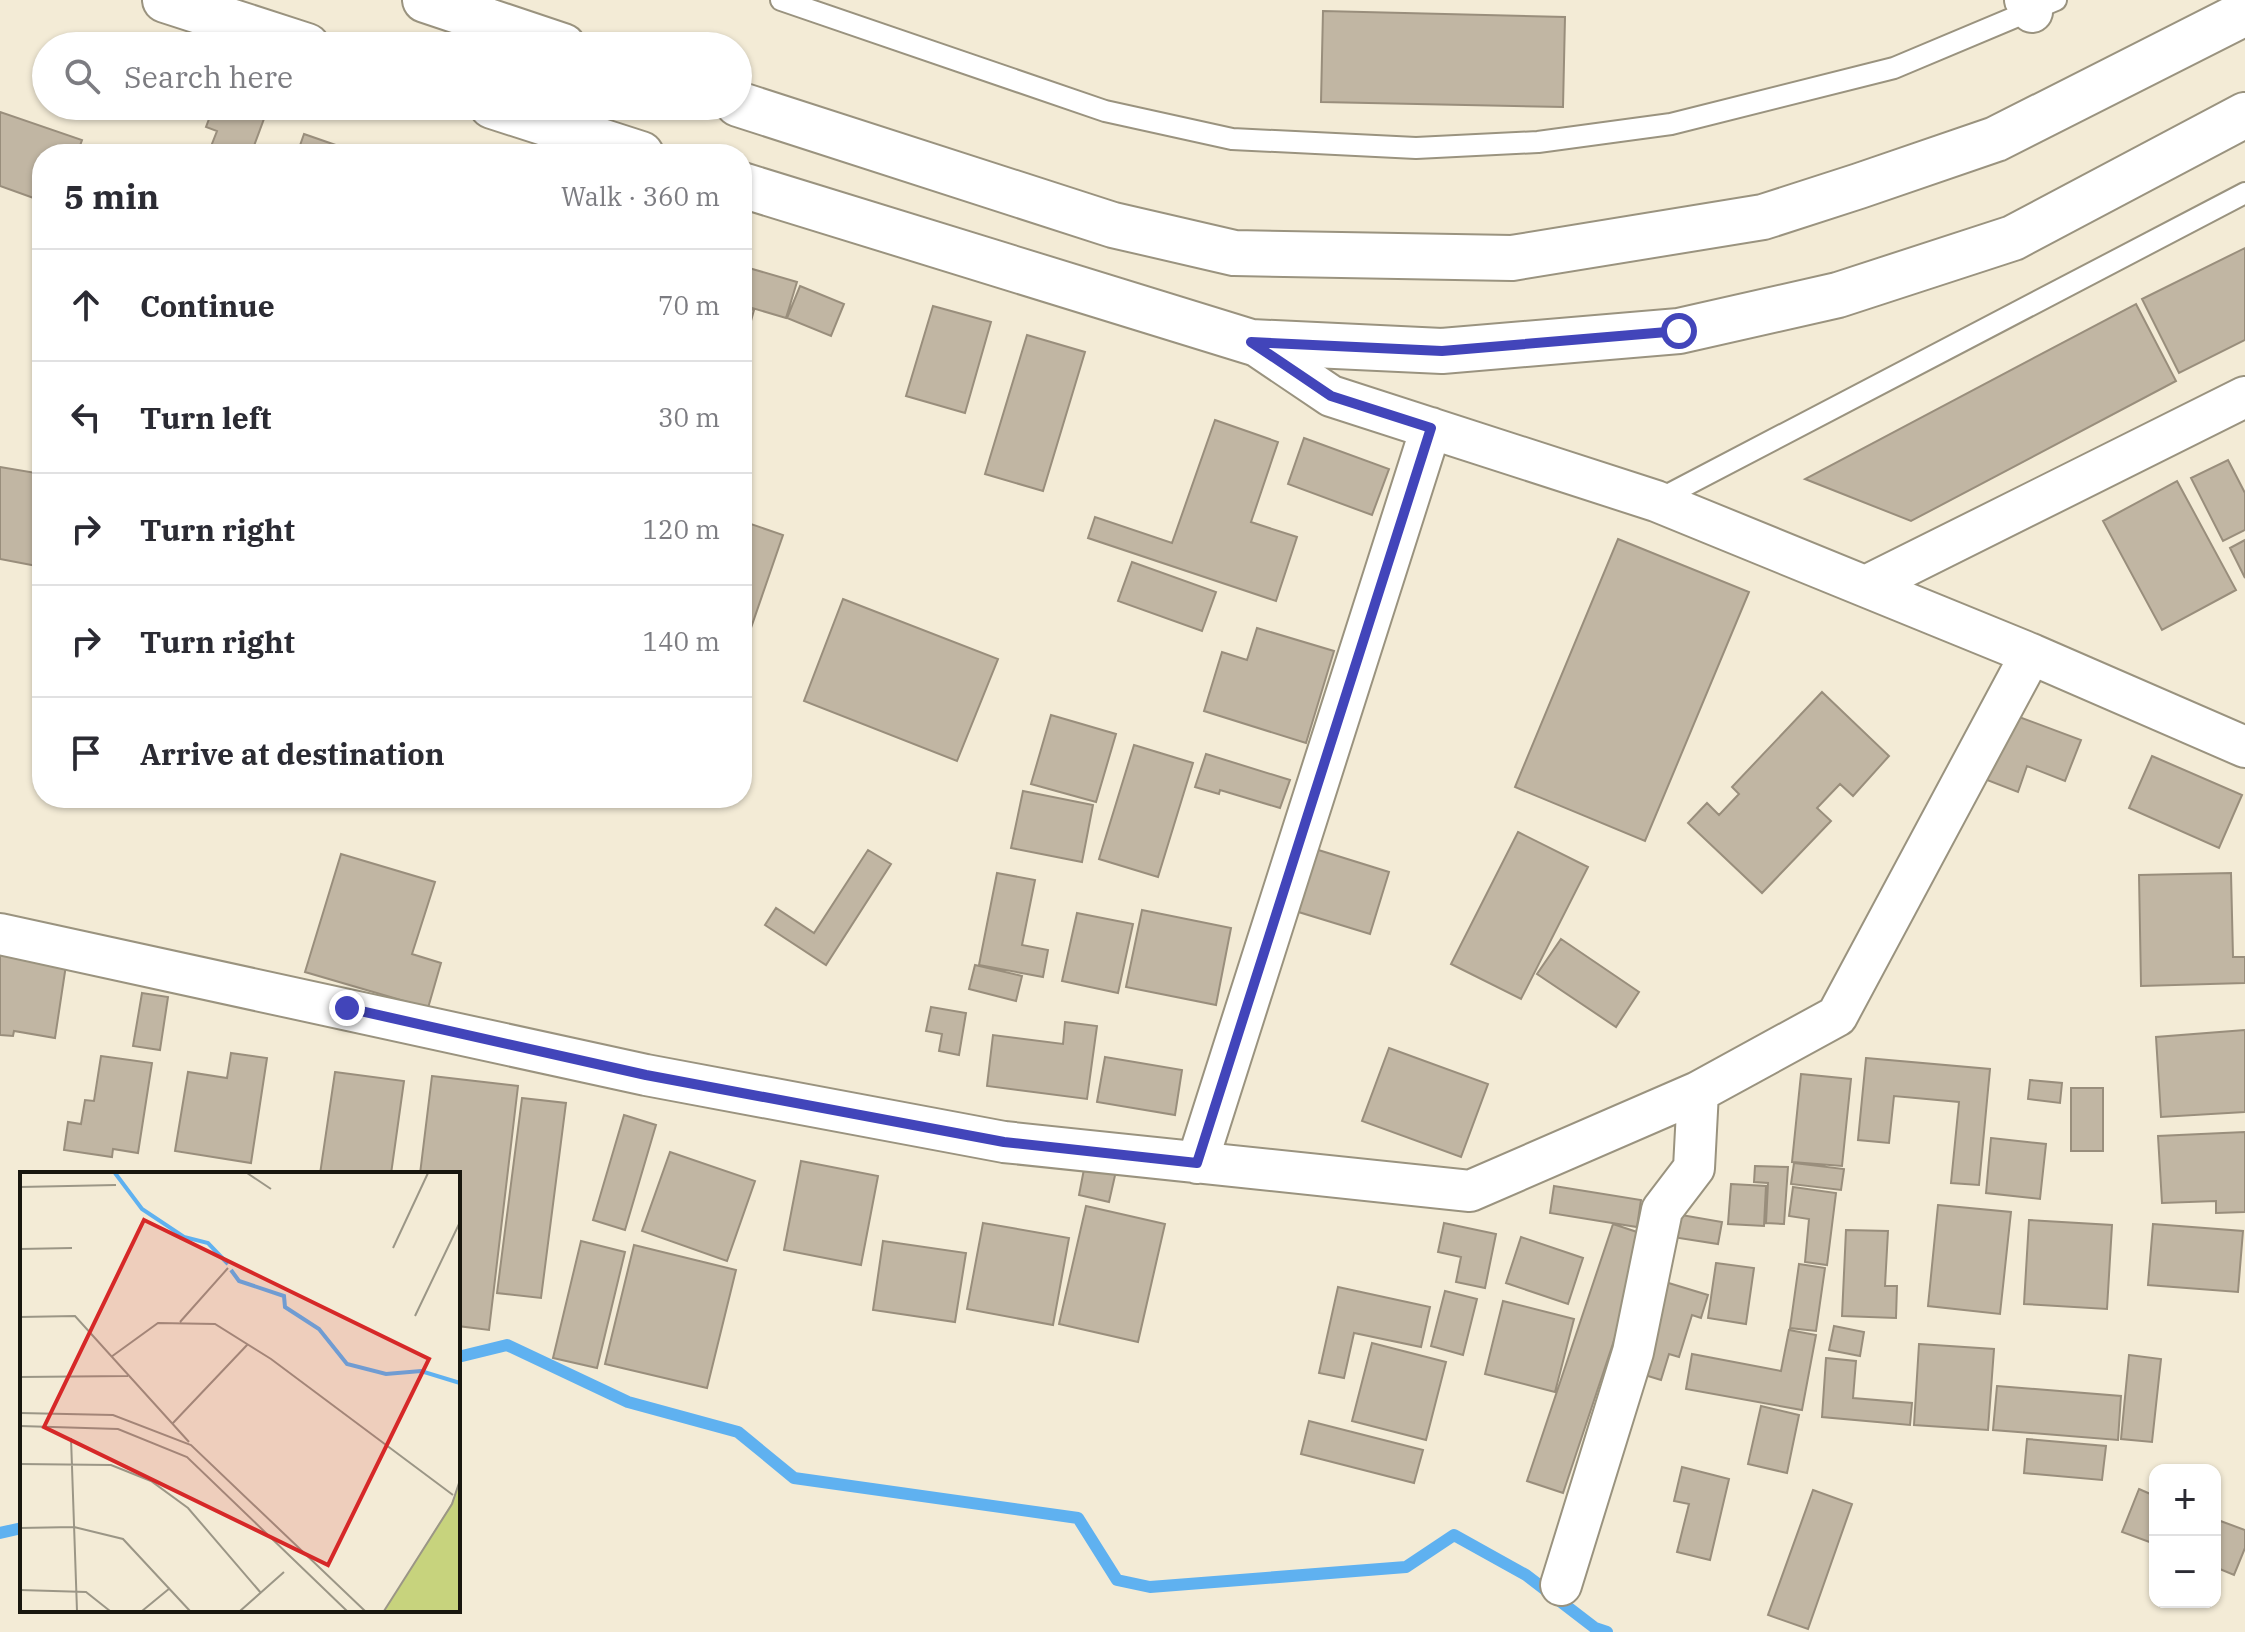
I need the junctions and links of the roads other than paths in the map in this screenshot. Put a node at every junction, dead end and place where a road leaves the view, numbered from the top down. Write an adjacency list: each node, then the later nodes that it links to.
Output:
1 (165, 0): 6 (street)
2 (425, 0): 7 (street)
3 (781, 0): 4 (lane)
4 (2038, 4)
5 (2245, 13): 8 (street)
6 (264, 32)
7 (521, 32)
8 (752, 109)
9 (2245, 115): 14 (street)
10 (535, 120): 11 (street)
11 (610, 144)
12 (752, 188): 14 (street)
13 (2245, 193): 17 (lane)
14 (1251, 342): 16 (street)
15 (2245, 397): 18 (street)
16 (1431, 428): 17 (street); 23 (street)
17 (1656, 501): 18 (street)
18 (1866, 586): 19 (street)
19 (2031, 654): 20 (street); 22 (street)
20 (2245, 747)
21 (0, 934): 23 (street)
22 (1698, 1092): 23 (street); 24 (street)
23 (1197, 1163)
24 (1561, 1585)

